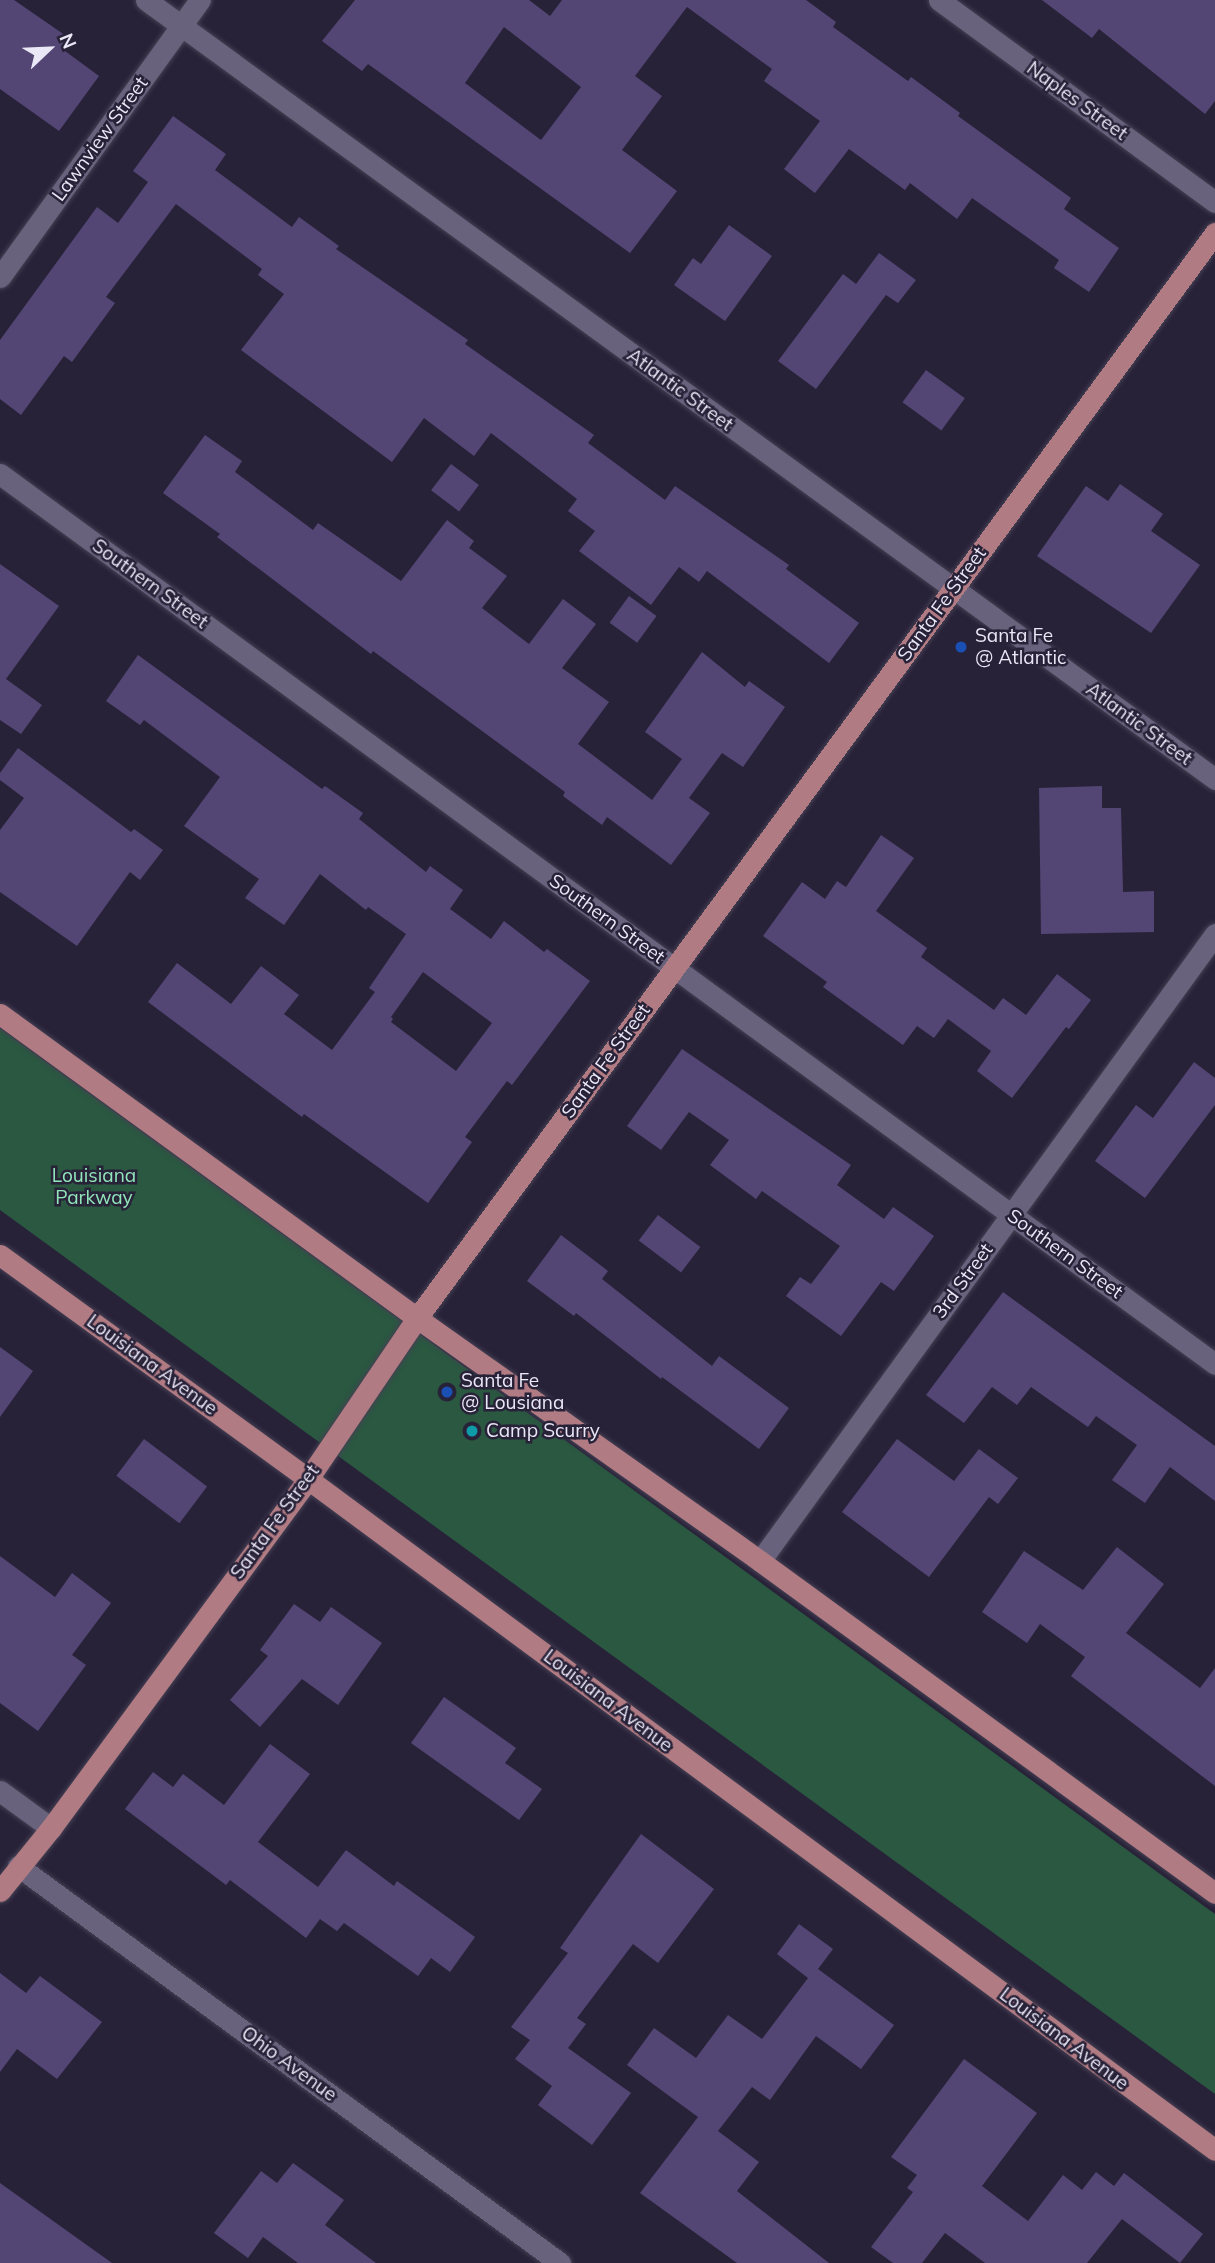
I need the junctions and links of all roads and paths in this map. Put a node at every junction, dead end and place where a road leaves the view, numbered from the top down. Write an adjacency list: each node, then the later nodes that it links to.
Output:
1 (146, 0): 4 (street, Atlantic Street)
2 (200, 0): 4 (street, Lawnview Street)
3 (939, 0): 5 (street, Naples Street)
4 (181, 26): 7 (street, Lawnview Street); 9 (street, Atlantic Street)
5 (1215, 202)
6 (1215, 233): 9 (main road, Santa Fe Street)
7 (0, 277)
8 (0, 474): 12 (street, Southern Street)
9 (953, 589): 10 (street, Atlantic Street); 12 (main road, Santa Fe Street)
10 (1215, 779)
11 (1215, 934): 14 (street, 3rd Street)
12 (675, 969): 14 (street, Southern Street); 16 (main road, Santa Fe Street)
13 (0, 1014): 16 (main road)
14 (1011, 1215): 17 (street, Southern Street); 19 (street, 3rd Street)
15 (0, 1255): 18 (main road, Louisiana Avenue)
16 (417, 1318): 18 (main road, Santa Fe Street); 19 (main road)
17 (1215, 1364)
18 (308, 1479): 21 (main road, Santa Fe Street); 25 (main road, Louisiana Avenue)
19 (760, 1561): 24 (main road)
20 (0, 1791): 21 (street)
21 (51, 1828): 22 (main road, Santa Fe Street)
22 (18, 1866): 23 (main road, Santa Fe Street); 26 (street, Ohio Avenue)
23 (0, 1891)
24 (1215, 1893)
25 (1215, 2150)
26 (560, 2263)

